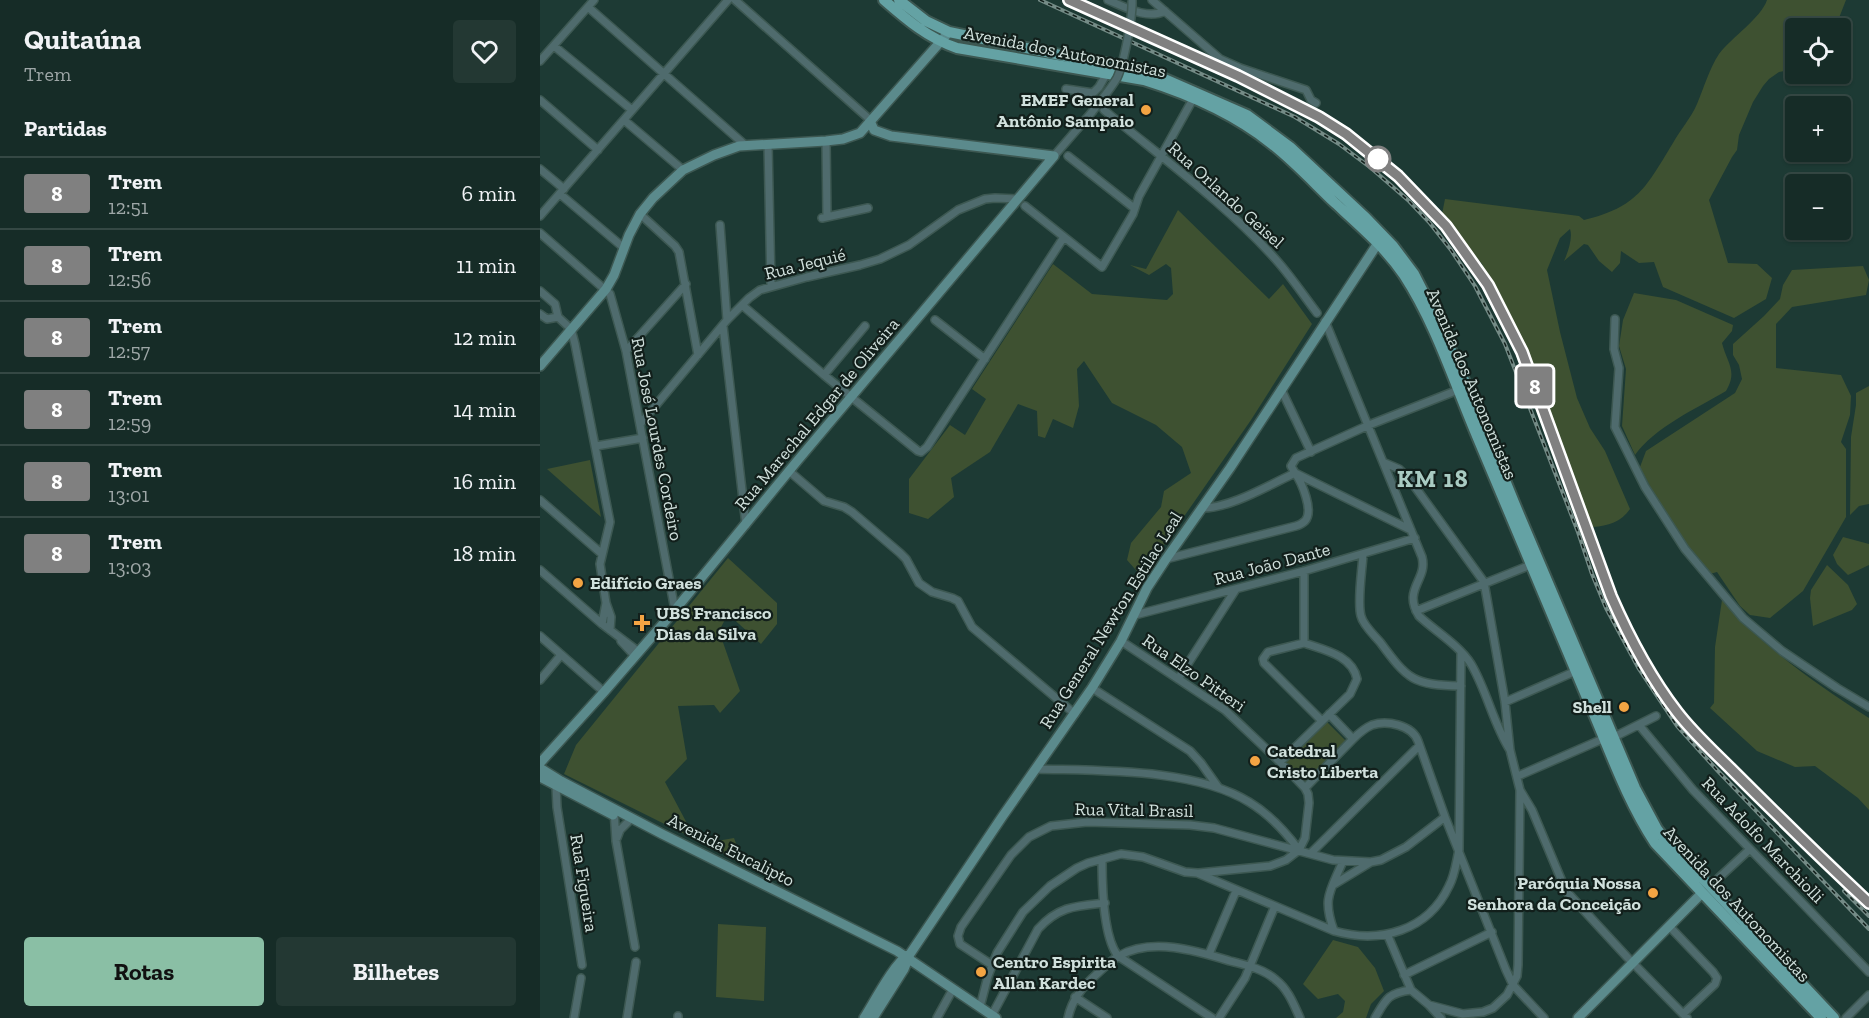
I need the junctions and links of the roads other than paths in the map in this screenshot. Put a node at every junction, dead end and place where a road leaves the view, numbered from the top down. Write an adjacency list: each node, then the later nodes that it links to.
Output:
1 (594, 0): 9 (street)
2 (728, 0): 17 (street)
3 (735, 0): 26 (street)
4 (884, 0): 12 (main road, Avenida dos Autonomistas)
5 (899, 0): 11 (main road, Avenida dos Autonomistas)
6 (1108, 0): 10 (street)
7 (1132, 0): 31 (street, Rua Marechal Edgar de Oliveira, bridge)
8 (1152, 0): 10 (street)
9 (588, 7): 13 (street); 17 (street)
10 (1165, 11): 22 (street)
11 (949, 32): 12 (main road); 69 (main road, Avenida dos Autonomistas)
12 (940, 42): 18 (main road, Avenida dos Autonomistas); 26 (main road)
13 (554, 46): 15 (street); 23 (street)
14 (540, 47): 15 (street)
15 (547, 54): 16 (street)
16 (540, 61)
17 (664, 73): 23 (street); 29 (street)
18 (1107, 73): 19 (street); 20 (main road, Avenida dos Autonomistas)
19 (1066, 88)
20 (1194, 99): 33 (street); 45 (main road, Avenida dos Autonomistas)
21 (540, 100): 30 (street)
22 (1316, 102)
23 (632, 110): 25 (street)
24 (1104, 111): 33 (street, Rua Orlando Geisel)
25 (624, 120): 30 (street); 35 (street)
26 (871, 123): 27 (main road); 31 (main road)
27 (826, 141): 28 (main road); 38 (street)
28 (768, 144): 29 (main road); 48 (street)
29 (745, 145): 35 (main road)
30 (598, 150): 36 (street)
31 (1054, 156): 37 (main road, Rua Marechal Edgar de Oliveira)
32 (1068, 156): 39 (street)
33 (1161, 157): 39 (street); 53 (street, Rua Orlando Geisel)
34 (540, 168): 36 (street)
35 (683, 170): 40 (main road)
36 (562, 191): 41 (street); 46 (street)
37 (1022, 203): 44 (street); 48 (street, Rua Jequié); 68 (main road, Rua Marechal Edgar de Oliveira)
38 (868, 208)
39 (1134, 208): 44 (street)
40 (640, 214): 46 (main road); 47 (street)
41 (540, 216)
42 (720, 225): 58 (street)
43 (540, 233): 49 (street)
44 (1064, 237): 63 (street)
45 (1378, 243): 57 (main road, Rua General Newton Estilac Leal); 67 (main road, Avenida dos Autonomistas)
46 (624, 248): 49 (main road)
47 (686, 284): 61 (street); 62 (street)
48 (771, 286): 51 (street, Rua Jequié)
49 (606, 290): 60 (main road); 61 (street, Rua José Lourdes Cordeiro)
50 (540, 291): 54 (street)
51 (742, 305): 58 (street, Rua Jequié); 65 (street)
52 (540, 314): 54 (street)
53 (1317, 314)
54 (558, 317): 60 (street)
55 (935, 320): 63 (street)
56 (1616, 320): 110 (street)
57 (1325, 321): 66 (main road, Rua General Newton Estilac Leal); 71 (street)
58 (725, 323): 62 (street, Rua Jequié); 80 (street)
59 (865, 326): 65 (street)
60 (572, 329): 64 (main road); 73 (street)
61 (626, 351): 70 (street, Rua José Lourdes Cordeiro)
62 (698, 355): 70 (street, Rua Jequié)
63 (985, 359): 68 (street)
64 (540, 366)
65 (824, 375): 68 (street)
66 (1281, 389): 74 (street); 79 (main road, Rua General Newton Estilac Leal)
67 (1458, 390): 69 (main road); 71 (street); 86 (main road, Avenida dos Autonomistas)
68 (852, 397): 76 (main road, Rua Marechal Edgar de Oliveira)
69 (1470, 397): 86 (main road, Avenida dos Autonomistas)
70 (641, 423): 72 (street, Rua José Lourdes Cordeiro)
71 (1369, 425): 74 (street); 75 (street)
72 (644, 438): 73 (street); 92 (street, Rua José Lourdes Cordeiro)
73 (596, 446): 83 (street)
74 (1311, 452): 77 (street)
75 (1385, 463): 81 (street); 89 (street)
76 (789, 471): 80 (main road, Rua Marechal Edgar de Oliveira); 111 (street)
77 (1295, 473): 79 (street); 81 (street); 85 (street)
78 (540, 500): 83 (street)
79 (1201, 508): 85 (main road, Rua General Newton Estilac Leal)
80 (746, 525): 92 (main road, Rua Marechal Edgar de Oliveira)
81 (1411, 530): 82 (street)
82 (1415, 538): 84 (street, Rua João Dante); 93 (street)
83 (603, 554): 91 (street)
84 (1363, 555): 88 (street, Rua João Dante); 106 (street)
85 (1166, 559): 94 (main road, Rua General Newton Estilac Leal)
86 (1534, 562): 89 (street); 103 (main road, Avenida dos Autonomistas); 116 (main road, Avenida dos Autonomistas)
87 (540, 570): 95 (street)
88 (1304, 571): 90 (street, Rua João Dante); 99 (street)
89 (1484, 582): 93 (street); 109 (street)
90 (1236, 589): 94 (street, Rua João Dante); 104 (street)
91 (606, 603): 95 (street); 96 (street)
92 (676, 603): 101 (main road, Rua Marechal Edgar de Oliveira)
93 (1416, 611): 100 (street)
94 (1135, 615): 98 (main road, Rua General Newton Estilac Leal)
95 (602, 624): 96 (street)
96 (613, 633): 101 (street)
97 (540, 636): 102 (street)
98 (1121, 640): 104 (street, Rua Elzo Pitteri); 107 (main road, Rua General Newton Estilac Leal)
99 (1304, 643): 112 (street); 114 (street)
100 (1461, 652): 106 (street); 119 (street)
101 (637, 654): 108 (main road, Rua Marechal Edgar de Oliveira)
102 (561, 655): 105 (street); 108 (street)
103 (1576, 671): 109 (street); 116 (main road, Avenida dos Autonomistas)
104 (1178, 679): 120 (street, Rua Elzo Pitteri)
105 (540, 680)
106 (1461, 686): 135 (street)
107 (1092, 688): 111 (main road, Rua General Newton Estilac Leal); 125 (street)
108 (604, 692): 122 (main road, Rua Marechal Edgar de Oliveira)
109 (1505, 702): 119 (street)
110 (1869, 707)
111 (1075, 714): 121 (main road, Rua General Newton Estilac Leal)
112 (1329, 714): 114 (street); 117 (street)
113 (1656, 716): 115 (street)
114 (1322, 721): 120 (street)
115 (1639, 725): 116 (street); 136 (street, Rua Adolfo Marchiolli)
116 (1609, 738): 123 (street); 143 (main road, Avenida dos Autonomistas)
117 (1353, 739): 118 (street); 126 (street)
118 (1419, 746): 131 (street); 137 (street)
119 (1510, 750): 123 (street)
120 (1280, 762): 126 (street, Rua Elzo Pitteri)
121 (1036, 769): 125 (street); 154 (main road, Rua General Newton Estilac Leal)
122 (541, 772): 124 (main road, Avenida Eucalipto); 130 (main road, Avenida Eucalipto)
123 (1518, 776): 127 (street)
124 (556, 786): 128 (main road, Avenida Eucalipto); 129 (street, Rua Figueira)
125 (1218, 788): 134 (street)
126 (1305, 788): 134 (street)
127 (1520, 790): 156 (street); 163 (street)
128 (566, 791): 129 (street); 130 (main road, Avenida Eucalipto)
129 (557, 807): 157 (street, Rua Figueira)
130 (614, 812): 132 (main road, Avenida Eucalipto); 133 (street); 154 (main road, Avenida Eucalipto)
131 (1445, 817): 135 (street); 140 (street)
132 (628, 822): 133 (street); 154 (main road, Avenida Eucalipto)
133 (616, 841): 151 (street)
134 (1299, 850): 137 (street, Rua Vital Brasil); 141 (street); 158 (street, Rua Vital Brasil)
135 (1459, 850): 149 (street); 150 (street)
136 (1749, 850): 143 (street); 160 (street, Rua Adolfo Marchiolli)
137 (1311, 853): 139 (street, Rua Vital Brasil)
138 (1102, 859): 141 (street); 145 (street); 158 (street)
139 (1343, 861): 140 (street, Rua Vital Brasil); 142 (street)
140 (1371, 862): 142 (street)
141 (1197, 873): 144 (street)
142 (1333, 885): 148 (street)
143 (1709, 890): 147 (main road); 187 (main road, Avenida dos Autonomistas); 188 (main road, Avenida dos Autonomistas)
144 (1236, 891): 146 (street); 152 (street)
145 (1105, 903): 153 (street); 171 (street)
146 (1275, 906): 148 (street); 159 (street)
147 (1670, 926): 156 (main road); 170 (street)
148 (1334, 931): 150 (street)
149 (1492, 932): 161 (street); 163 (street)
150 (1388, 936): 161 (street)
151 (635, 947)
152 (1209, 954): 153 (street); 159 (street)
153 (1118, 956): 167 (street); 180 (street)
154 (906, 958): 164 (main road); 175 (main road, Rua General Newton Estilac Leal); 176 (main road, Rua General Newton Estilac Leal)
155 (636, 962): 174 (street)
156 (1633, 963): 170 (street); 185 (main road)
157 (582, 964)
158 (992, 965): 169 (street)
159 (1250, 967): 181 (street); 182 (street)
160 (1869, 972)
161 (1404, 975): 165 (street)
162 (580, 978): 173 (street)
163 (1513, 985): 168 (street); 184 (street)
164 (953, 990): 169 (main road); 177 (street)
165 (1411, 990): 168 (street); 172 (street)
166 (1869, 995): 189 (street)
167 (1075, 997): 178 (street); 179 (street)
168 (1429, 1005): 183 (street)
169 (980, 1007): 171 (main road)
170 (1684, 1015): 186 (street)
171 (994, 1017)
172 (1377, 1017)
173 (574, 1018)
174 (627, 1018)
175 (864, 1018)
176 (873, 1018)
177 (937, 1018)
178 (1068, 1018)
179 (1107, 1018)
180 (1212, 1018)
181 (1219, 1018)
182 (1300, 1018)
183 (1441, 1018)
184 (1544, 1018)
185 (1578, 1018)
186 (1675, 1018)
187 (1821, 1018)
188 (1834, 1018)
189 (1846, 1018)

